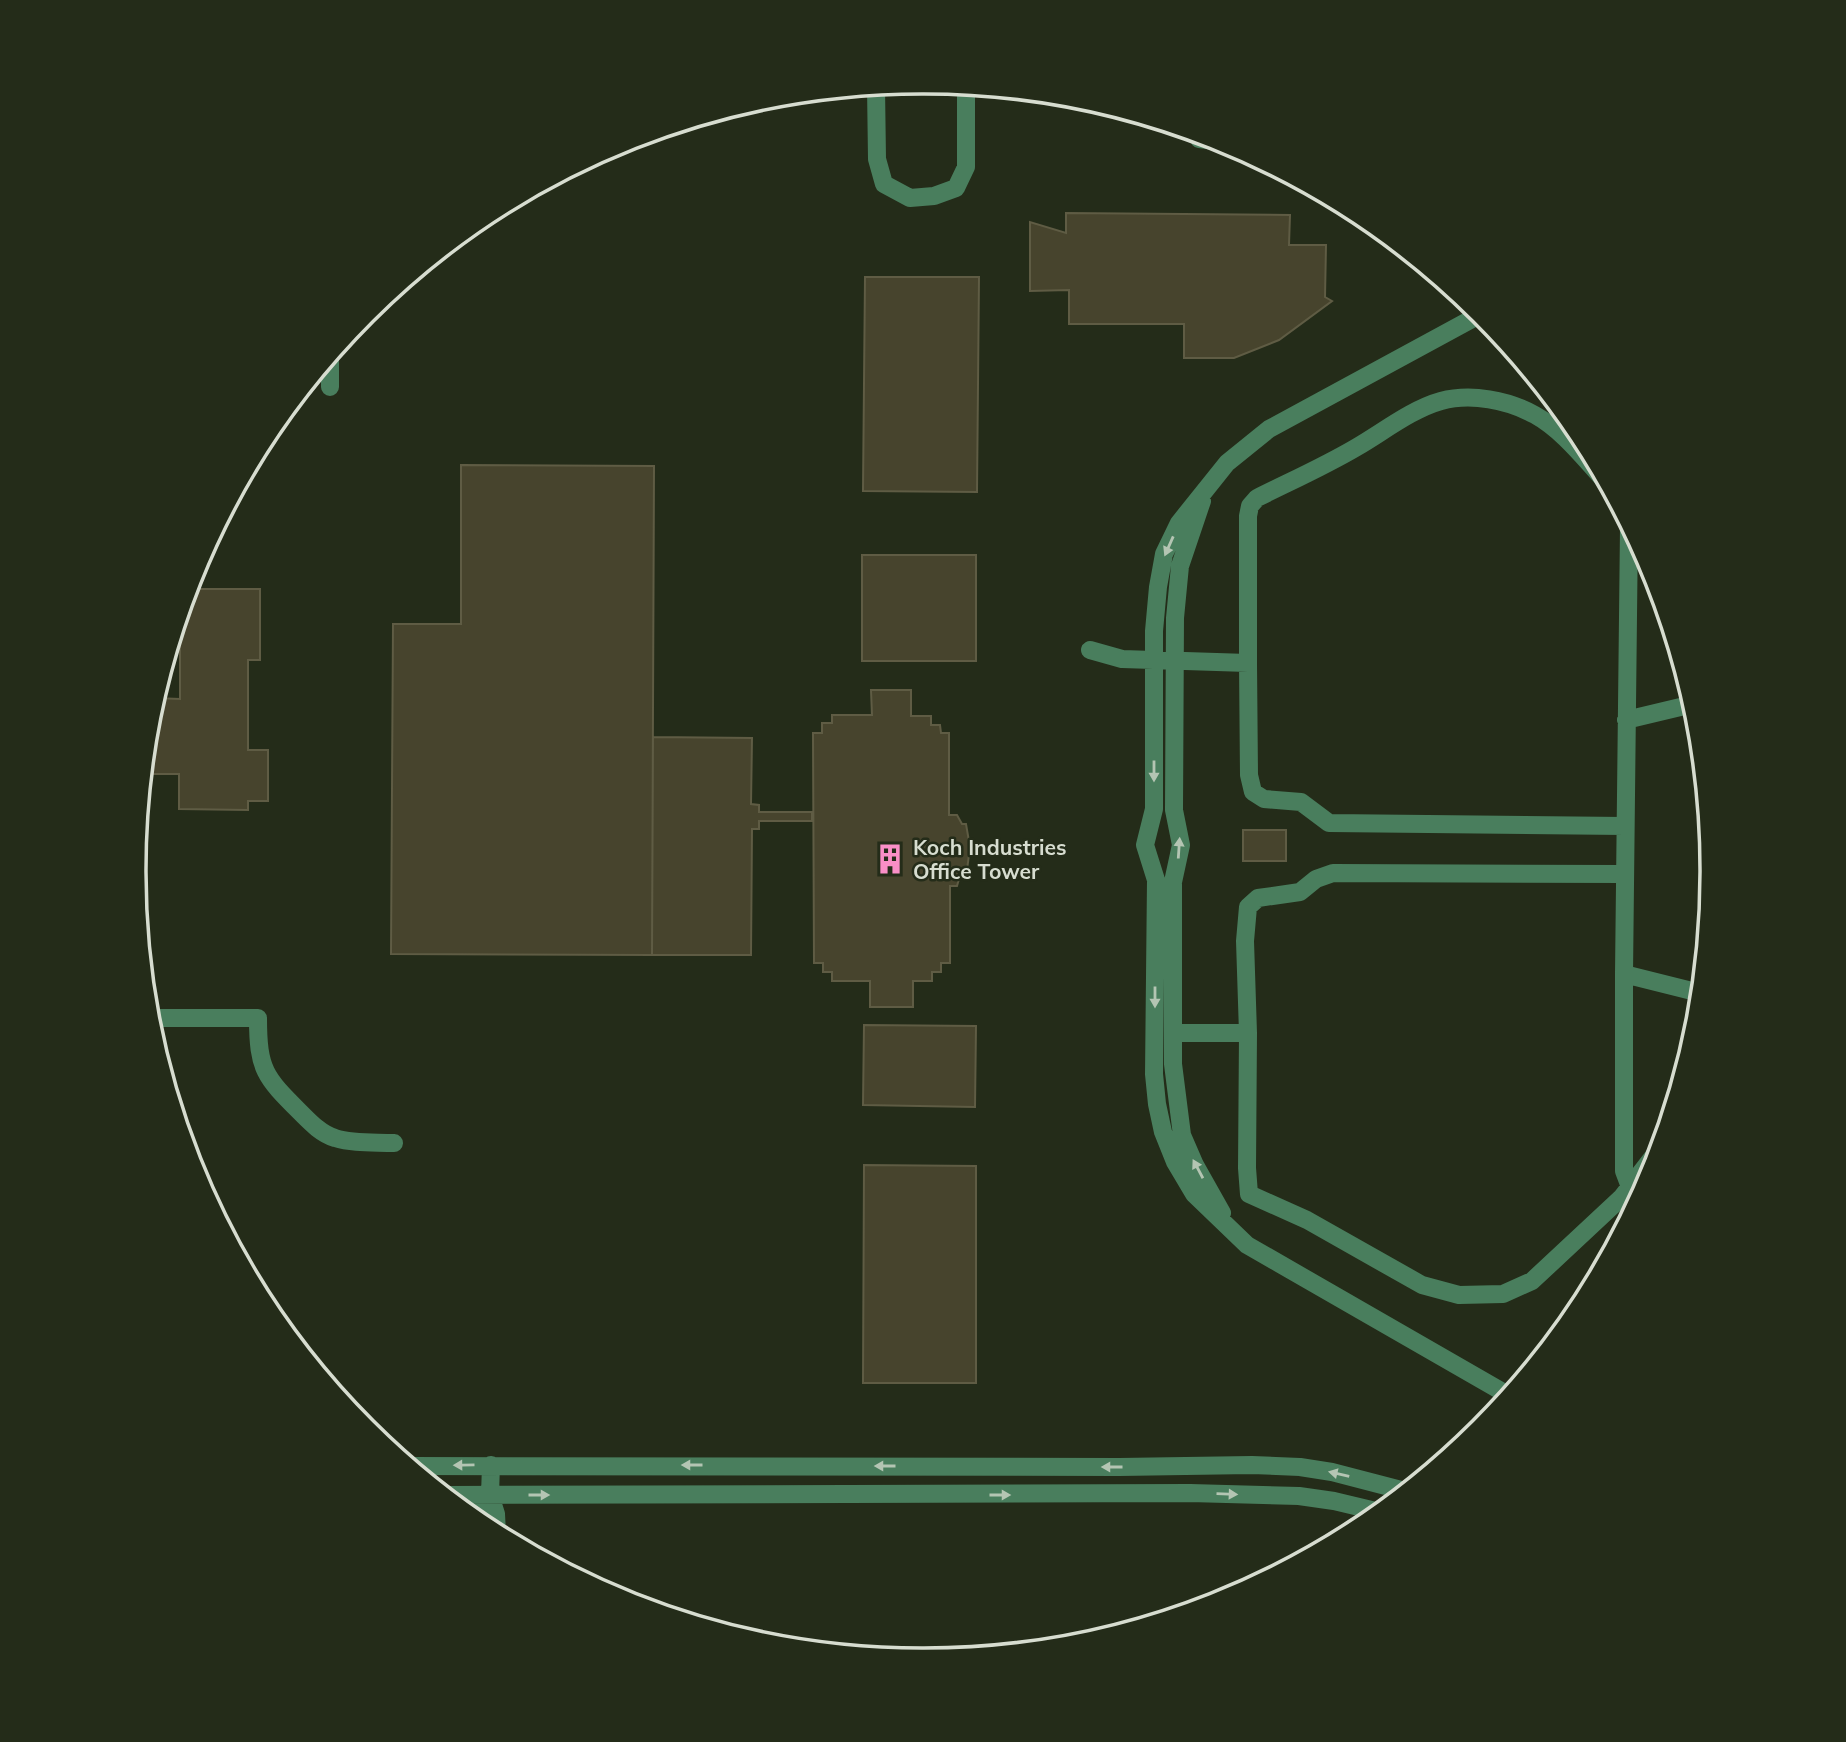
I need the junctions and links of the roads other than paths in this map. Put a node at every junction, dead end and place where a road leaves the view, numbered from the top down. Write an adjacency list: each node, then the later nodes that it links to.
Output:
1 (876, 96): 2 (lane)
2 (966, 96)
3 (1470, 320): 7 (lane)
4 (330, 370): 5 (lane)
5 (330, 387)
6 (1573, 446): 12 (lane)
7 (1206, 489): 10 (lane, one-way to 10); 11 (lane)
8 (1629, 549): 14 (lane)
9 (1090, 650): 10 (lane)
10 (1153, 660): 11 (lane); 15 (lane, one-way to 15)
11 (1174, 660): 12 (lane); 16 (lane)
12 (1248, 663): 17 (lane)
13 (1682, 707): 14 (lane)
14 (1626, 720): 17 (lane)
15 (1153, 809): 16 (lane); 19 (lane)
16 (1174, 810): 19 (lane, one-way to 16)
17 (1625, 826): 18 (lane)
18 (1625, 874): 20 (lane); 23 (lane)
19 (1164, 882): 24 (lane); 28 (lane, one-way to 28)
20 (1623, 974): 21 (lane); 26 (lane)
21 (1690, 991)
22 (160, 1018): 25 (lane)
23 (1248, 1032): 24 (lane); 27 (lane)
24 (1173, 1033): 28 (lane, one-way to 24)
25 (394, 1143)
26 (1631, 1187)
27 (1628, 1195)
28 (1231, 1228): 29 (lane)
29 (1500, 1390)
30 (491, 1465): 31 (lane, one-way to 31); 32 (lane, one-way to 30); 36 (lane)
31 (424, 1466)
32 (964, 1466): 33 (lane, one-way to 32); 34 (lane)
33 (1394, 1488)
34 (965, 1494): 36 (lane, one-way to 34); 38 (lane, one-way to 38)
35 (461, 1495): 36 (lane)
36 (490, 1495): 37 (lane); 39 (lane)
37 (480, 1508)
38 (1366, 1509)
39 (496, 1520)

